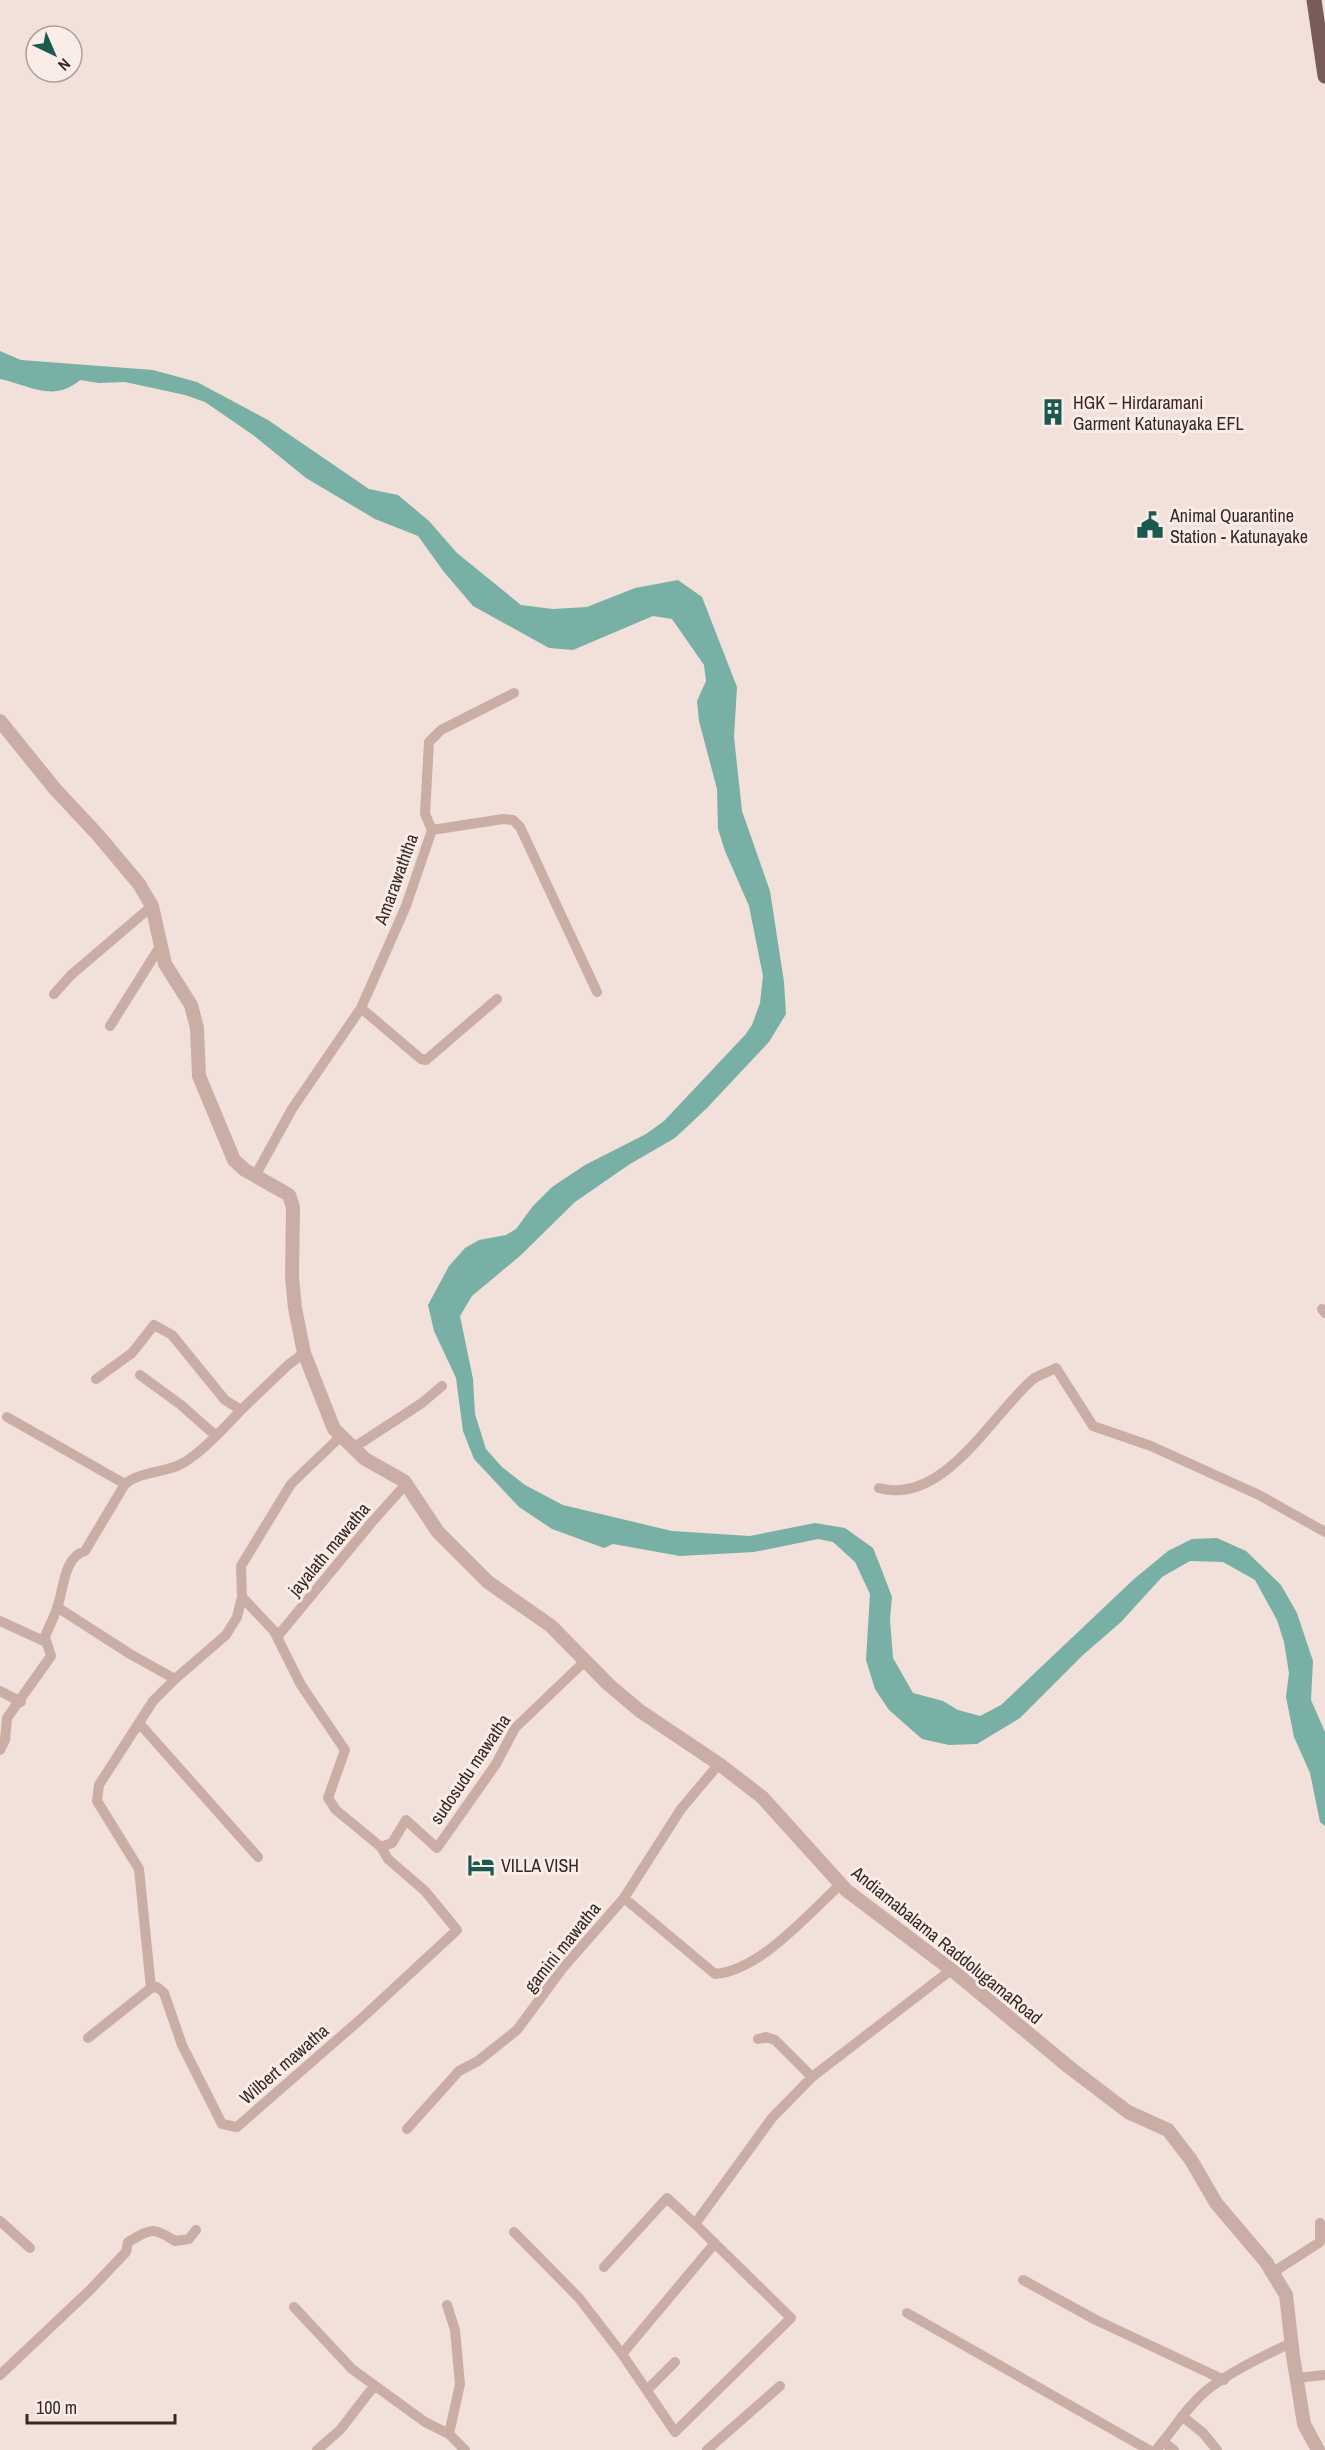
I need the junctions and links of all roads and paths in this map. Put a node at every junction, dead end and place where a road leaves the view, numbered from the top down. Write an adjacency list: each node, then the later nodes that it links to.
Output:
1 (1314, 0): 2 (main road)
2 (1325, 76)
3 (514, 693): 5 (street)
4 (0, 721): 6 (street, Andiamabalama RaddolugamaRoad)
5 (432, 830): 8 (street, Amarawaththa); 11 (street, Amarawaththa)
6 (152, 906): 7 (street, Andiamabalama RaddolugamaRoad); 9 (street)
7 (161, 945): 12 (street); 13 (street, Andiamabalama RaddolugamaRoad)
8 (597, 992)
9 (54, 994)
10 (497, 999): 11 (street)
11 (361, 1008): 13 (street, Amarawaththa)
12 (110, 1026)
13 (255, 1176): 14 (street, Andiamabalama RaddolugamaRoad)
14 (304, 1353): 18 (street); 21 (street, Andiamabalama RaddolugamaRoad)
15 (140, 1375): 20 (street)
16 (96, 1379): 18 (street)
17 (442, 1386): 22 (street)
18 (241, 1410): 20 (street)
19 (7, 1417): 23 (street)
20 (216, 1436): 23 (street)
21 (341, 1436): 22 (street, Andiamabalama RaddolugamaRoad); 27 (street)
22 (353, 1448): 24 (street, Andiamabalama RaddolugamaRoad)
23 (125, 1484): 28 (street)
24 (406, 1484): 30 (street, jayalath mawatha); 32 (street, Andiamabalama RaddolugamaRoad)
25 (879, 1488): 26 (street)
26 (1325, 1532)
27 (242, 1597): 30 (street); 33 (street)
28 (57, 1607): 31 (street); 33 (street)
29 (0, 1621): 31 (street)
30 (277, 1637): 39 (street)
31 (46, 1642): 35 (street)
32 (585, 1661): 38 (street, Andiamabalama RaddolugamaRoad); 39 (street, sudosudu mawatha)
33 (175, 1679): 36 (street)
34 (0, 1692): 35 (street)
35 (21, 1702): 37 (street)
36 (139, 1723): 40 (street); 44 (street)
37 (0, 1749)
38 (719, 1764): 41 (street, Andiamabalama RaddolugamaRoad); 42 (street, gamini mawatha)
39 (381, 1848): 44 (street, Wilbert mawatha)
40 (258, 1857)
41 (841, 1884): 42 (street); 43 (street, Andiamabalama RaddolugamaRoad)
42 (624, 1898): 48 (street, gamini mawatha)
43 (951, 1971): 47 (street); 57 (street, Andiamabalama RaddolugamaRoad)
44 (151, 1988): 45 (street)
45 (88, 2038)
46 (758, 2039): 47 (street)
47 (812, 2077): 51 (street)
48 (407, 2128)
49 (0, 2221): 55 (street)
50 (1320, 2223): 57 (street)
51 (696, 2224): 54 (street); 56 (street)
52 (196, 2230): 65 (street)
53 (514, 2232): 63 (street)
54 (715, 2243): 63 (street); 71 (street)
55 (30, 2248)
56 (604, 2267)
57 (1272, 2273): 62 (street, Andiamabalama RaddolugamaRoad)
58 (1023, 2280): 68 (street)
59 (447, 2306): 73 (street)
60 (294, 2307): 69 (street)
61 (907, 2313): 78 (street)
62 (1291, 2343): 67 (street, Andiamabalama RaddolugamaRoad); 68 (street)
63 (622, 2354): 71 (street)
64 (675, 2362): 71 (street)
65 (1, 2374)
66 (1325, 2375): 67 (street)
67 (1296, 2378): 81 (street, Andiamabalama RaddolugamaRoad)
68 (1224, 2380): 72 (street)
69 (374, 2386): 73 (street); 75 (street)
70 (780, 2386): 77 (street)
71 (647, 2390)
72 (1182, 2416): 74 (street); 80 (street)
73 (449, 2434): 76 (street)
74 (1160, 2446): 79 (street)
75 (317, 2450)
76 (465, 2450)
77 (707, 2450)
78 (1149, 2450)
79 (1174, 2450)
80 (1217, 2450)
81 (1318, 2450)

